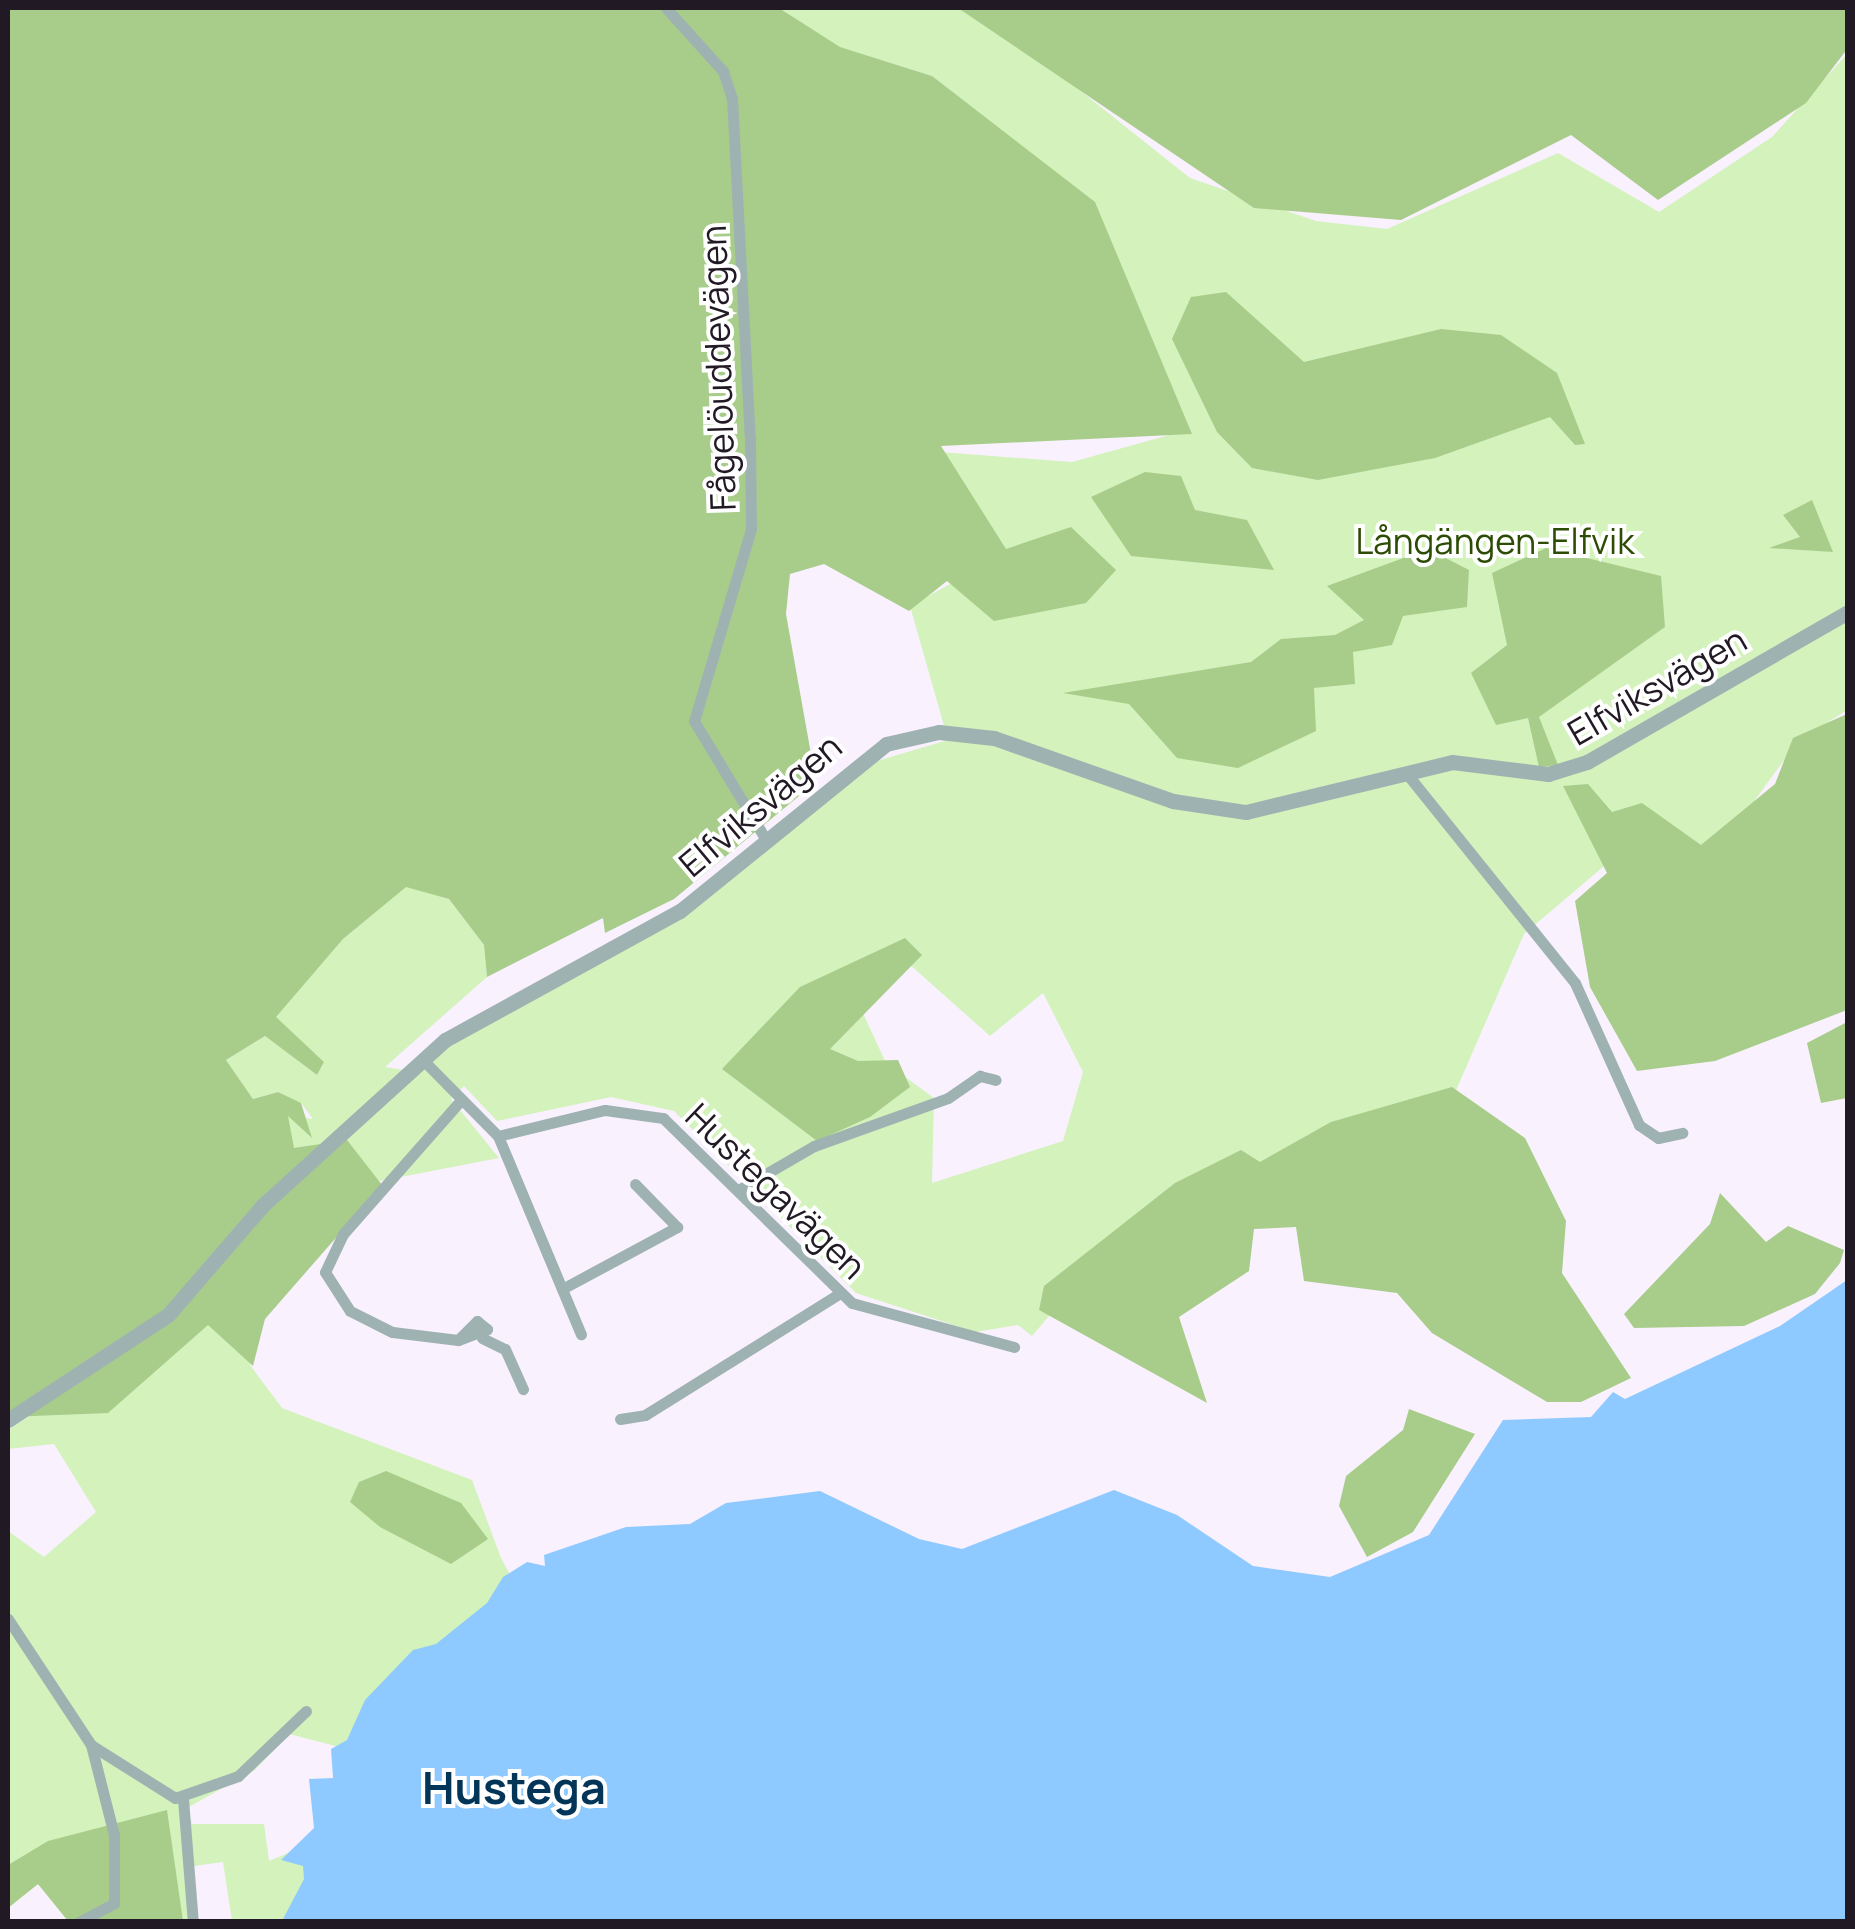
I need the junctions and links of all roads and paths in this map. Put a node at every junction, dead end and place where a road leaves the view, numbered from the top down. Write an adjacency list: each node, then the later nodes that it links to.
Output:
1 (666, 8): 4 (street, Fågelöuddevägen)
2 (1848, 612): 3 (street, Elfviksvägen)
3 (1407, 774): 4 (street, Elfviksvägen); 8 (street)
4 (766, 840): 5 (street, Elfviksvägen)
5 (423, 1060): 7 (street); 18 (street, Elfviksvägen)
6 (996, 1080): 11 (street)
7 (461, 1100): 9 (street); 16 (street)
8 (1682, 1133)
9 (498, 1136): 11 (street, Hustegavägen); 12 (street)
10 (636, 1184): 12 (street)
11 (740, 1189): 13 (street, Hustegavägen)
12 (562, 1289): 14 (street)
13 (840, 1293): 15 (street, Hustegavägen); 17 (street)
14 (581, 1334)
15 (1014, 1347)
16 (523, 1390)
17 (620, 1419)
18 (8, 1420)
19 (8, 1619): 21 (street)
20 (306, 1711): 22 (street)
21 (91, 1746): 22 (street); 23 (street)
22 (182, 1799): 24 (street)
23 (80, 1922)
24 (193, 1922)

